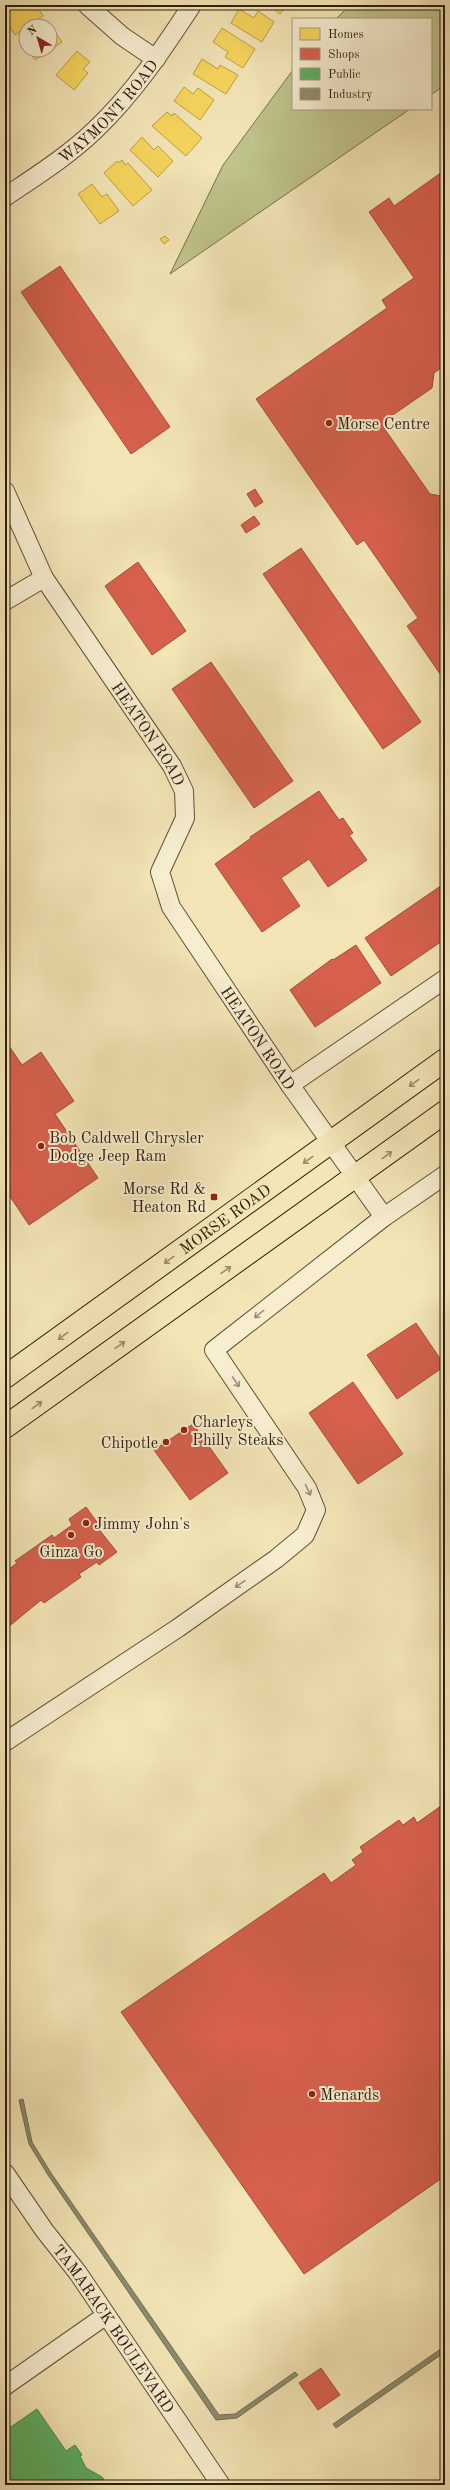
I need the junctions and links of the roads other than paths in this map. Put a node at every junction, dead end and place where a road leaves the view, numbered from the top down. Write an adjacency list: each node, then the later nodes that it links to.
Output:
1 (87, 5): 3 (street)
2 (192, 5): 3 (street, WAYMONT ROAD)
3 (156, 59): 4 (street, WAYMONT ROAD)
4 (5, 197)
5 (5, 490): 6 (street, HEATON ROAD)
6 (44, 578): 7 (street); 10 (street, HEATON ROAD)
7 (5, 601)
8 (445, 979): 10 (street)
9 (445, 1060): 12 (main road, MORSE ROAD, one-way to 12)
10 (290, 1085): 12 (street, HEATON ROAD)
11 (445, 1112): 14 (main road, one-way to 11)
12 (333, 1142): 14 (street, HEATON ROAD); 16 (main road, MORSE ROAD, one-way to 16)
13 (445, 1175): 15 (street)
14 (355, 1178): 15 (street, HEATON ROAD); 17 (main road, one-way to 14)
15 (384, 1217): 18 (street, one-way to 18)
16 (5, 1377)
17 (5, 1427)
18 (5, 1742)
19 (5, 2173): 20 (street, TAMARACK BOULEVARD)
20 (105, 2316): 21 (street); 22 (street, TAMARACK BOULEVARD)
21 (5, 2386)
22 (221, 2485)

